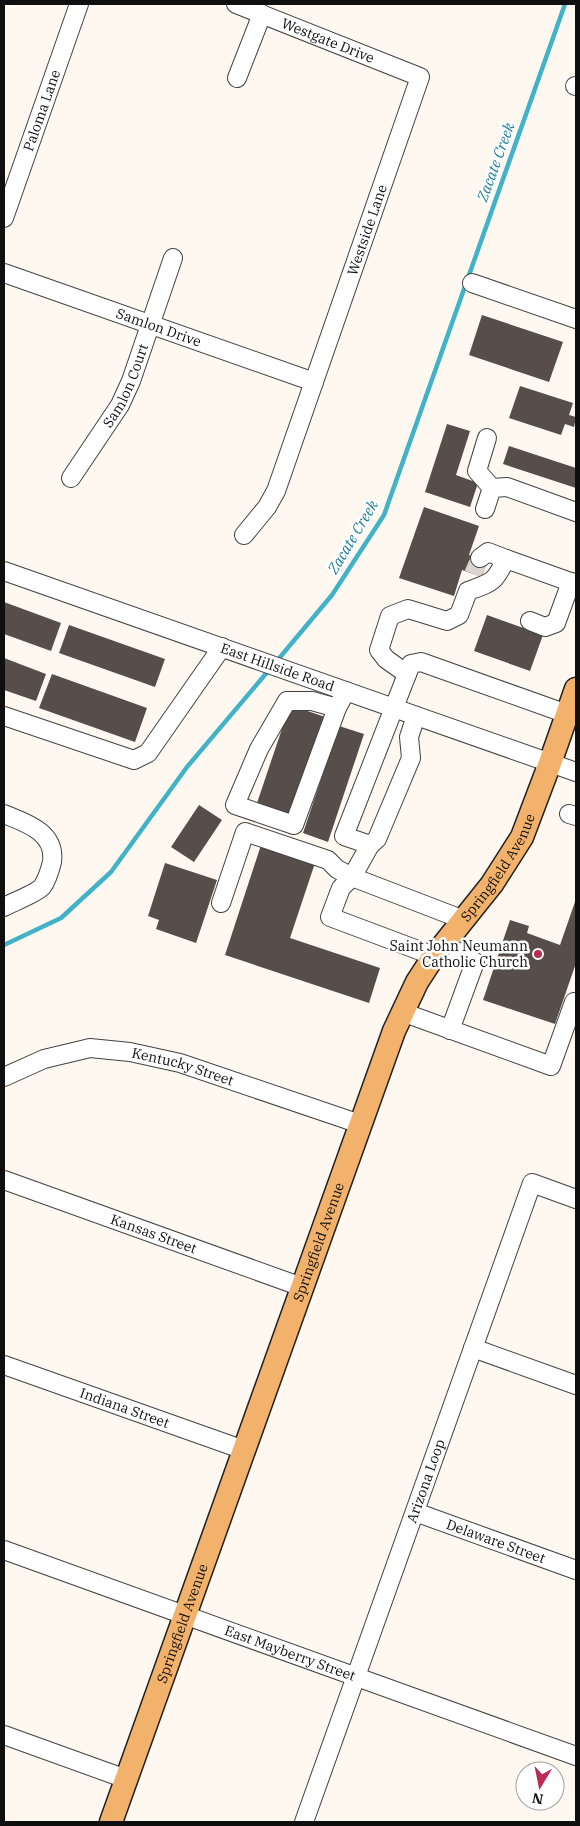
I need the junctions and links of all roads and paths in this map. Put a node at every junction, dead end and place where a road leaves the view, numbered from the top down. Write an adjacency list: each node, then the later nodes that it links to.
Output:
1 (79, 4): 6 (street, Paloma Lane)
2 (236, 4): 3 (street, Westgate Drive)
3 (262, 14): 4 (street, Westgate Drive); 5 (street)
4 (420, 77): 12 (street, Westside Lane)
5 (237, 78)
6 (4, 218)
7 (173, 258): 11 (street, Samlon Court)
8 (4, 273): 11 (street, Samlon Drive)
9 (472, 283): 10 (street)
10 (576, 319)
11 (151, 325): 12 (street, Samlon Drive); 14 (street, Samlon Court)
12 (314, 382): 18 (street, Westside Lane)
13 (487, 438): 15 (street)
14 (71, 478)
15 (492, 488): 16 (street); 17 (street)
16 (485, 509)
17 (576, 512)
18 (244, 535)
19 (506, 559): 21 (street); 22 (street); 22 (street)
20 (4, 571): 24 (street, East Hillside Road)
21 (574, 583): 23 (street)
22 (468, 591): 25 (street)
23 (530, 621)
24 (222, 647): 27 (street, East Hillside Road); 31 (street)
25 (407, 674): 29 (street); 30 (street)
26 (576, 689): 30 (main road, Springfield Avenue)
27 (346, 691): 28 (street); 29 (street, East Hillside Road)
28 (337, 708): 28 (street)
29 (394, 708): 32 (street, East Hillside Road); 36 (street)
30 (568, 714): 33 (main road, Springfield Avenue)
31 (4, 716)
32 (416, 716): 33 (street, East Hillside Road); 36 (street)
33 (550, 763): 34 (street, East Hillside Road); 40 (main road, Springfield Avenue)
34 (576, 772)
35 (4, 814): 39 (street)
36 (370, 845): 37 (street)
37 (352, 877): 38 (street); 40 (street); 41 (street)
38 (221, 903)
39 (4, 907)
40 (464, 920): 41 (main road, Springfield Avenue)
41 (439, 950): 43 (main road, Springfield Avenue); 44 (street)
42 (574, 1002): 44 (street)
43 (402, 1012): 44 (street); 46 (main road, Springfield Avenue)
44 (450, 1030)
45 (4, 1077): 46 (street, Kentucky Street)
46 (360, 1124): 49 (main road, Springfield Avenue)
47 (4, 1180): 49 (street, Kansas Street)
48 (576, 1199): 50 (street, Arizona Loop)
49 (302, 1287): 53 (main road, Springfield Avenue)
50 (474, 1348): 52 (street); 54 (street, Arizona Loop)
51 (4, 1365): 53 (street, Indiana Street)
52 (576, 1385)
53 (244, 1450): 57 (main road, Springfield Avenue)
54 (415, 1512): 56 (street, Delaware Street); 58 (street, Arizona Loop)
55 (4, 1550): 57 (street, East Mayberry Street)
56 (576, 1570)
57 (185, 1616): 58 (street, East Mayberry Street); 61 (main road, Springfield Avenue)
58 (356, 1677): 60 (street, East Mayberry Street); 63 (street, Arizona Loop)
59 (4, 1735): 61 (street)
60 (576, 1756)
61 (126, 1780): 62 (main road, Springfield Avenue)
62 (111, 1822)
63 (304, 1822)

